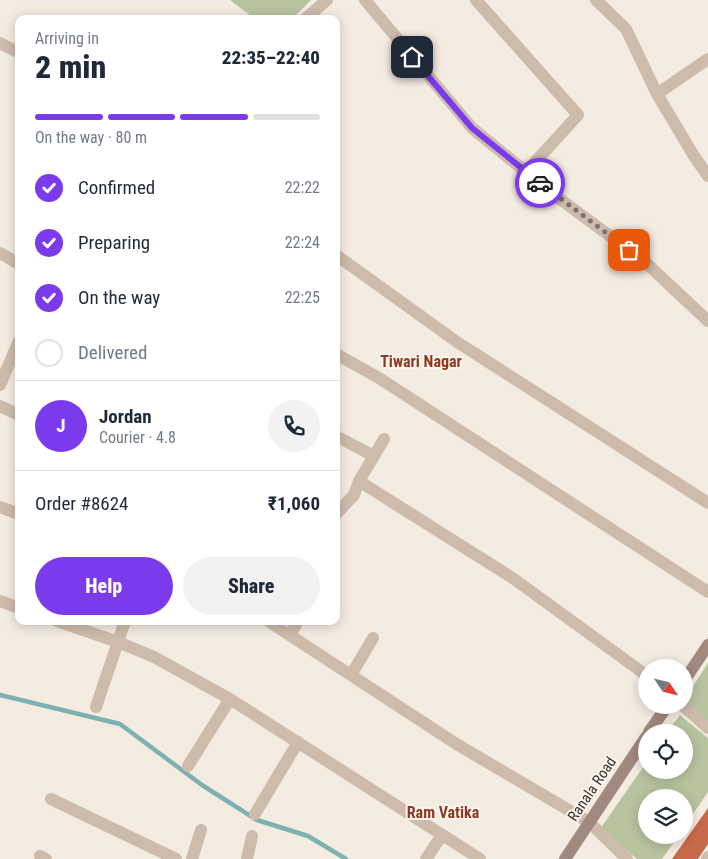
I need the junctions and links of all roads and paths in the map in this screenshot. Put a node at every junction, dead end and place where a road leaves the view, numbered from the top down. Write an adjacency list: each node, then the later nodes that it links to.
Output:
1 (327, 0): 5 (street)
2 (365, 0): 10 (street)
3 (476, 0): 10 (street)
4 (596, 0): 9 (street)
5 (310, 15)
6 (0, 42): 7 (street)
7 (15, 51)
8 (708, 59): 9 (street)
9 (657, 94): 11 (street)
10 (526, 172): 15 (street)
11 (708, 176)
12 (0, 253): 14 (street)
13 (340, 258): 25 (street)
14 (15, 262)
15 (708, 321)
16 (15, 350): 18 (street)
17 (340, 356): 29 (street)
18 (0, 384)
19 (0, 406): 20 (street)
20 (15, 413)
21 (340, 438): 23 (street)
22 (384, 439): 23 (street)
23 (374, 456): 24 (street)
24 (360, 481): 27 (street); 40 (street)
25 (708, 503)
26 (0, 507): 28 (street)
27 (340, 510)
28 (15, 513)
29 (708, 592)
30 (0, 601): 31 (street)
31 (15, 607)
32 (69, 625): 38 (street)
33 (124, 625): 38 (street)
34 (274, 625): 36 (street)
35 (296, 625): 36 (street)
36 (290, 636): 42 (street)
37 (373, 638): 42 (street)
38 (118, 642): 43 (street); 44 (street)
39 (708, 645): 41 (street)
40 (638, 668)
41 (693, 668)
42 (351, 676): 52 (street)
43 (230, 698): 47 (street); 49 (street)
44 (96, 706)
45 (692, 714): 46 (street)
46 (708, 728)
47 (298, 742): 51 (street); 54 (street)
48 (638, 749): 52 (street, Ranala Road)
49 (188, 766)
50 (51, 799): 56 (street)
51 (255, 814)
52 (589, 822): 61 (street, Ranala Road); 62 (street)
53 (201, 830): 57 (street)
54 (442, 834): 59 (street); 60 (street)
55 (252, 836): 58 (street)
56 (176, 859)
57 (192, 859)
58 (247, 859)
59 (426, 859)
60 (480, 859)
61 (565, 859)
62 (627, 859)

